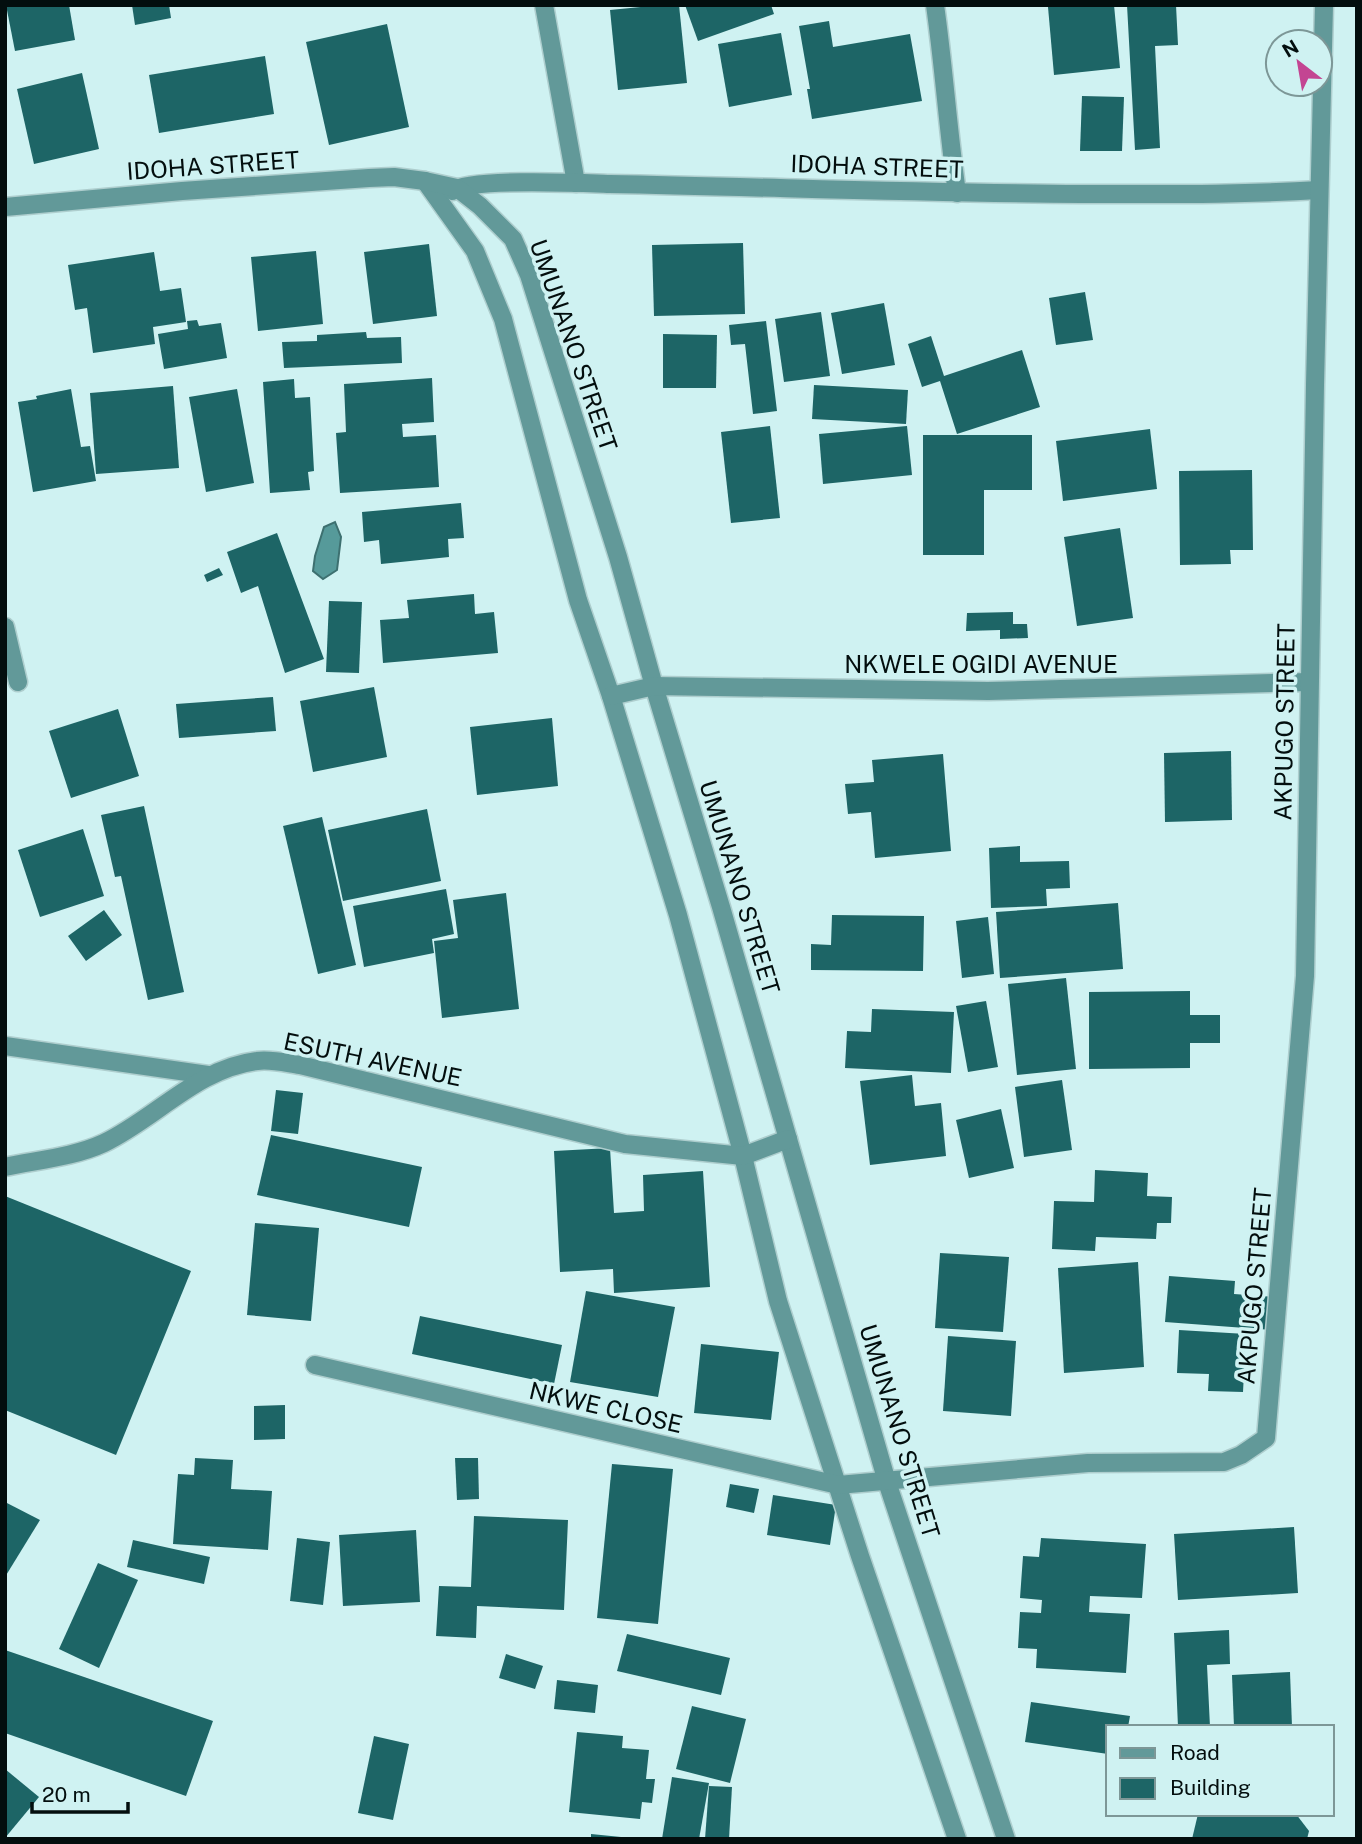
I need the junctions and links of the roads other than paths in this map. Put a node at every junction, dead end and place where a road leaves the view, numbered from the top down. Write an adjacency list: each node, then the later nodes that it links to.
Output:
1 (544, 5): 5 (street)
2 (935, 5): 8 (street)
3 (1324, 5): 7 (street, AKPUGO STREET)
4 (425, 181): 6 (street, UMUNANO STREET); 9 (street); 10 (street, IDOHA STREET)
5 (576, 183): 6 (street, IDOHA STREET); 8 (street, IDOHA STREET)
6 (457, 188): 9 (street, IDOHA STREET); 14 (street, UMUNANO STREET)
7 (1319, 190): 8 (street, IDOHA STREET); 13 (street, AKPUGO STREET)
8 (957, 193)
9 (438, 201): 15 (street)
10 (5, 207)
11 (5, 627): 12 (street)
12 (18, 682)
13 (1309, 682): 14 (street, NKWELE OGIDI AVENUE); 22 (street, AKPUGO STREET)
14 (654, 686): 15 (street, NKWELE OGIDI AVENUE); 18 (street, UMUNANO STREET)
15 (611, 696): 19 (street)
16 (5, 1046): 17 (street)
17 (208, 1075): 19 (street, ESUTH AVENUE); 20 (street, ESUTH AVENUE)
18 (788, 1139): 19 (street); 23 (street, UMUNANO STREET)
19 (743, 1156): 24 (street)
20 (5, 1167)
21 (315, 1365): 24 (street, NKWE CLOSE)
22 (1266, 1438): 23 (street, NKWE CLOSE)
23 (887, 1482): 24 (street, NKWE CLOSE); 26 (street, UMUNANO STREET)
24 (838, 1485): 25 (street)
25 (957, 1839)
26 (1006, 1839)

